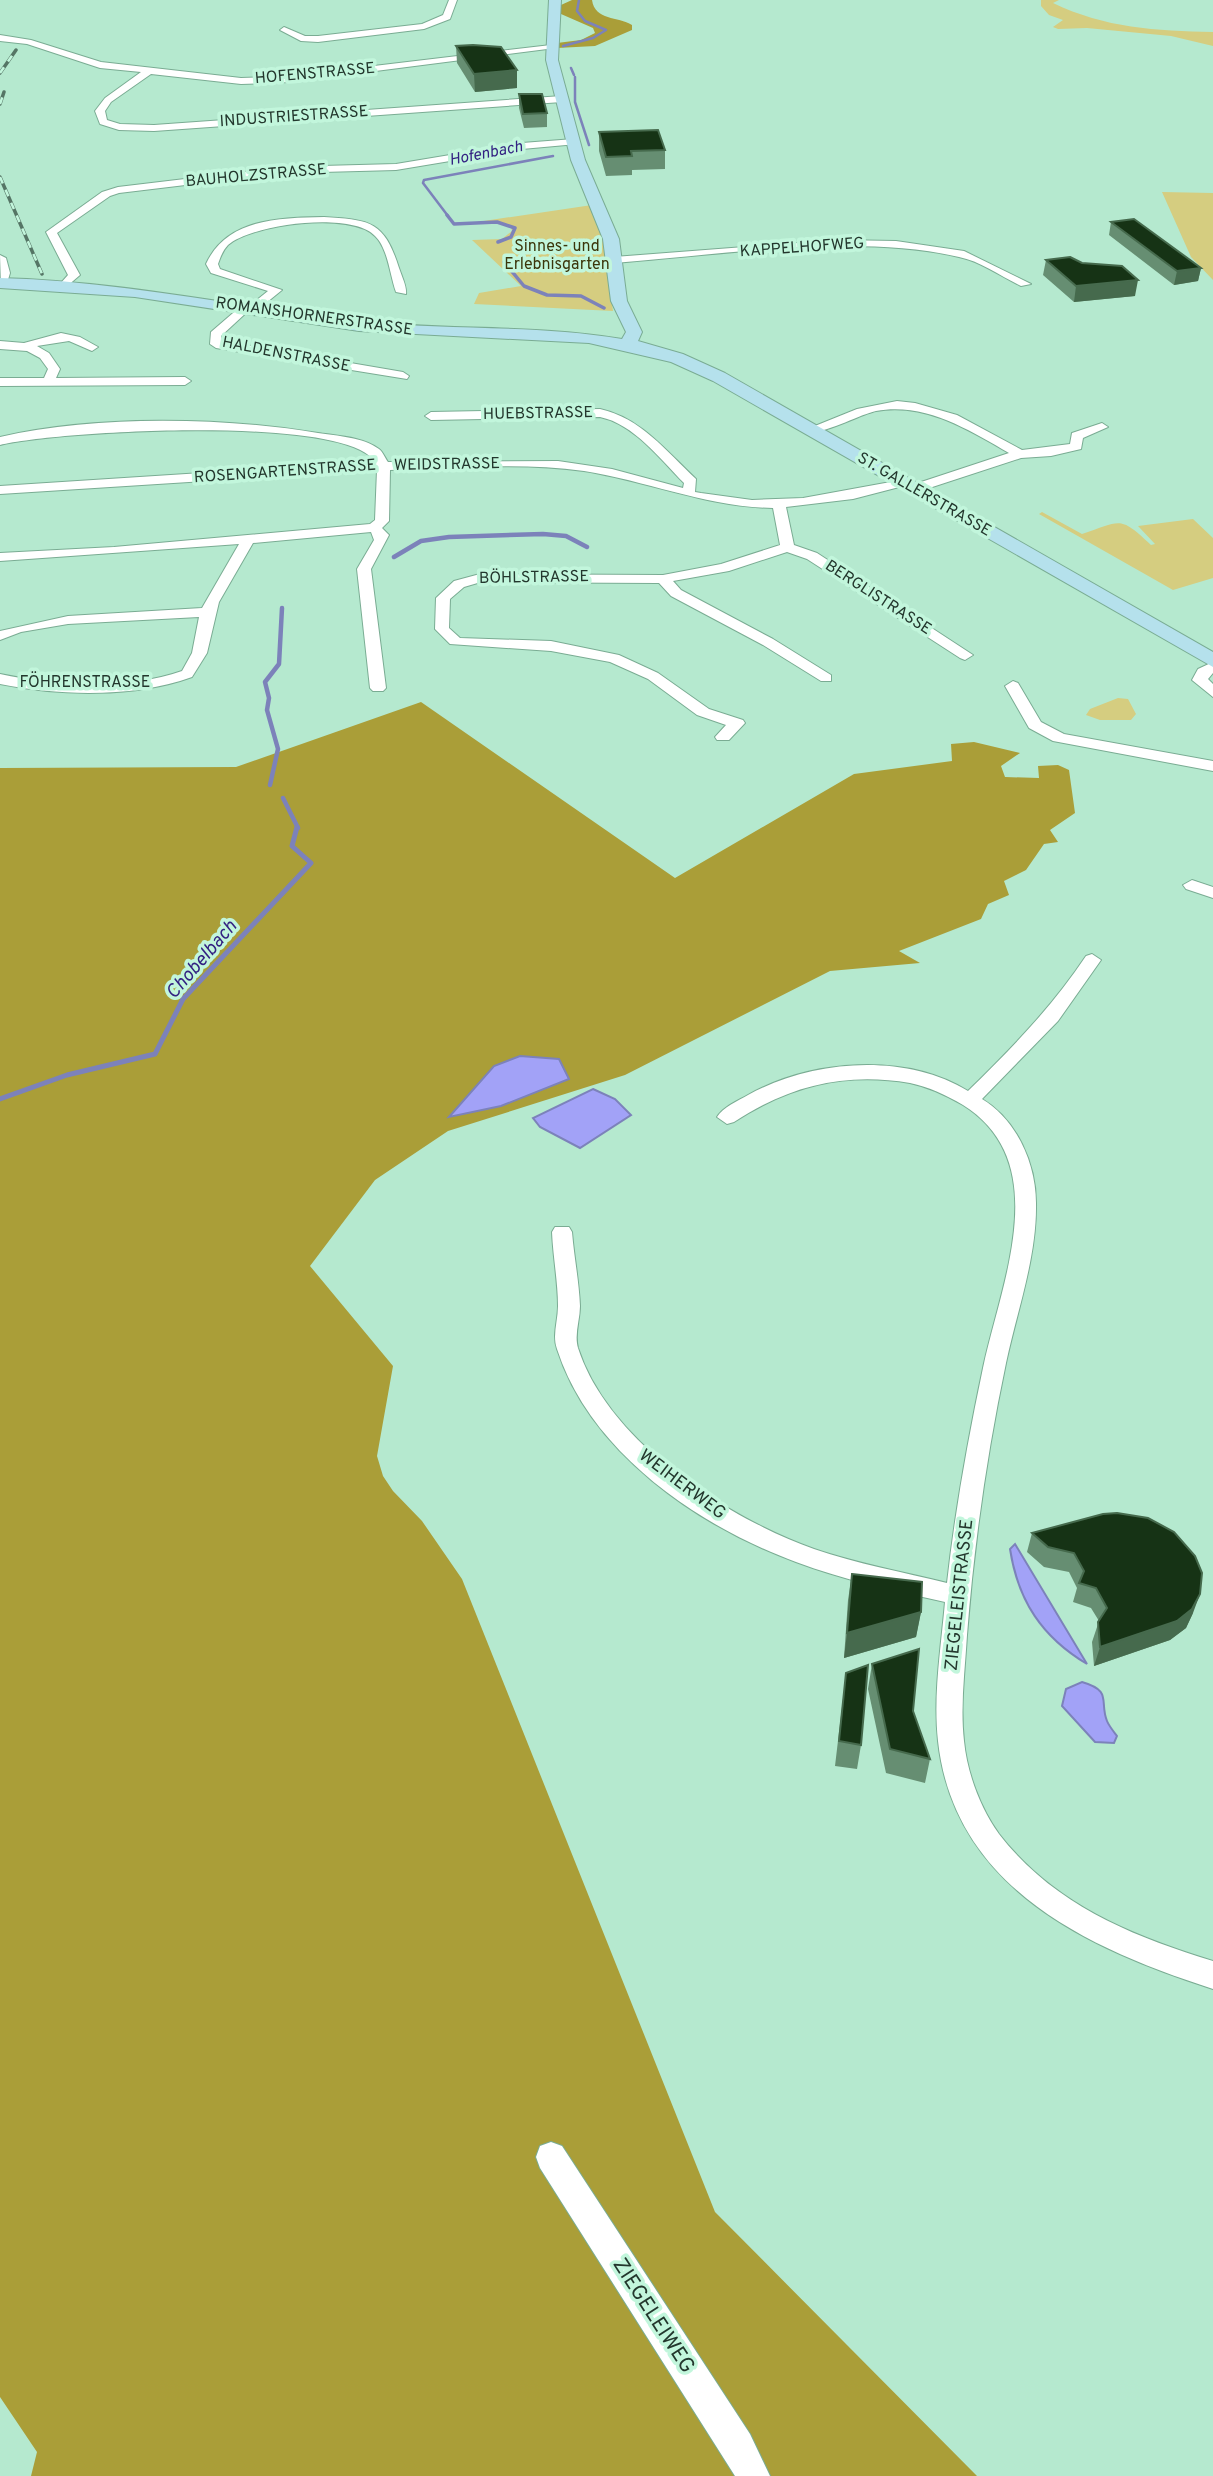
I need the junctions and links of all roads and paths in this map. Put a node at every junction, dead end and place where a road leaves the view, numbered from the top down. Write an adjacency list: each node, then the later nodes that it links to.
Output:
1 (453, 0): 3 (street)
2 (555, 0): 5 (main road)
3 (284, 30)
4 (0, 38): 6 (street, HOFENSTRASSE)
5 (551, 48): 6 (street, HOFENSTRASSE); 7 (main road)
6 (149, 71): 7 (street, INDUSTRIESTRASSE)
7 (562, 99): 8 (main road)
8 (574, 142): 12 (street, BAUHOLZSTRASSE); 14 (main road)
9 (303, 181): 10 (street)
10 (291, 182)
11 (106, 208): 12 (street)
12 (82, 212): 16 (street, BAUHOLZSTRASSE)
13 (0, 258): 15 (street)
14 (614, 260): 17 (street, KAPPELHOFWEG); 20 (main road)
15 (0, 283): 16 (main road, ROMANSHORNERSTRASSE)
16 (66, 284): 19 (main road, ROMANSHORNERSTRASSE)
17 (1026, 284)
18 (402, 292): 19 (street)
19 (248, 309): 20 (main road, ROMANSHORNERSTRASSE); 24 (street, HALDENSTRASSE)
20 (629, 342): 30 (main road, ST. GALLERSTRASSE)
21 (0, 345): 22 (street)
22 (29, 345): 23 (street); 25 (street)
23 (92, 347)
24 (403, 376)
25 (49, 380): 26 (street); 27 (street)
26 (185, 381)
27 (0, 382)
28 (431, 416): 36 (street, HUEBSTRASSE)
29 (1102, 428): 32 (street, WEIDSTRASSE)
30 (811, 430): 32 (street); 34 (main road, ST. GALLERSTRASSE)
31 (0, 441): 33 (street, ROSENGARTENSTRASSE)
32 (1020, 454): 34 (street, WEIDSTRASSE)
33 (384, 466): 35 (street, ROSENGARTENSTRASSE); 36 (street, WEIDSTRASSE); 38 (street, WEIDSTRASSE)
34 (908, 486): 37 (street, WEIDSTRASSE); 46 (main road, ST. GALLERSTRASSE)
35 (0, 490)
36 (688, 494): 37 (street, WEIDSTRASSE)
37 (779, 505): 40 (street)
38 (374, 528): 39 (street); 51 (street, WEIDSTRASSE)
39 (249, 539): 41 (street); 43 (street, FÖHRENSTRASSE)
40 (787, 547): 42 (street, BÖHLSTRASSE); 45 (street, BERGLISTRASSE)
41 (0, 557)
42 (663, 579): 48 (street); 53 (street, BÖHLSTRASSE)
43 (208, 612): 44 (street); 49 (street, FÖHRENSTRASSE)
44 (0, 636)
45 (965, 655)
46 (1213, 661)
47 (1213, 667): 52 (street)
48 (826, 678)
49 (0, 679)
50 (1013, 687): 54 (street)
51 (378, 688)
52 (1213, 692)
53 (723, 737)
54 (1213, 766)
55 (1192, 885): 56 (street)
56 (1213, 893)
57 (1092, 960): 58 (street)
58 (971, 1099): 59 (street, ZIEGELEISTRASSE); 61 (street, ZIEGELEISTRASSE)
59 (727, 1117)
60 (562, 1231): 61 (street, WEIHERWEG)
61 (957, 1595): 62 (street, ZIEGELEISTRASSE)
62 (1213, 1975)
63 (551, 2158): 64 (street, ZIEGELEIWEG)
64 (753, 2476)

